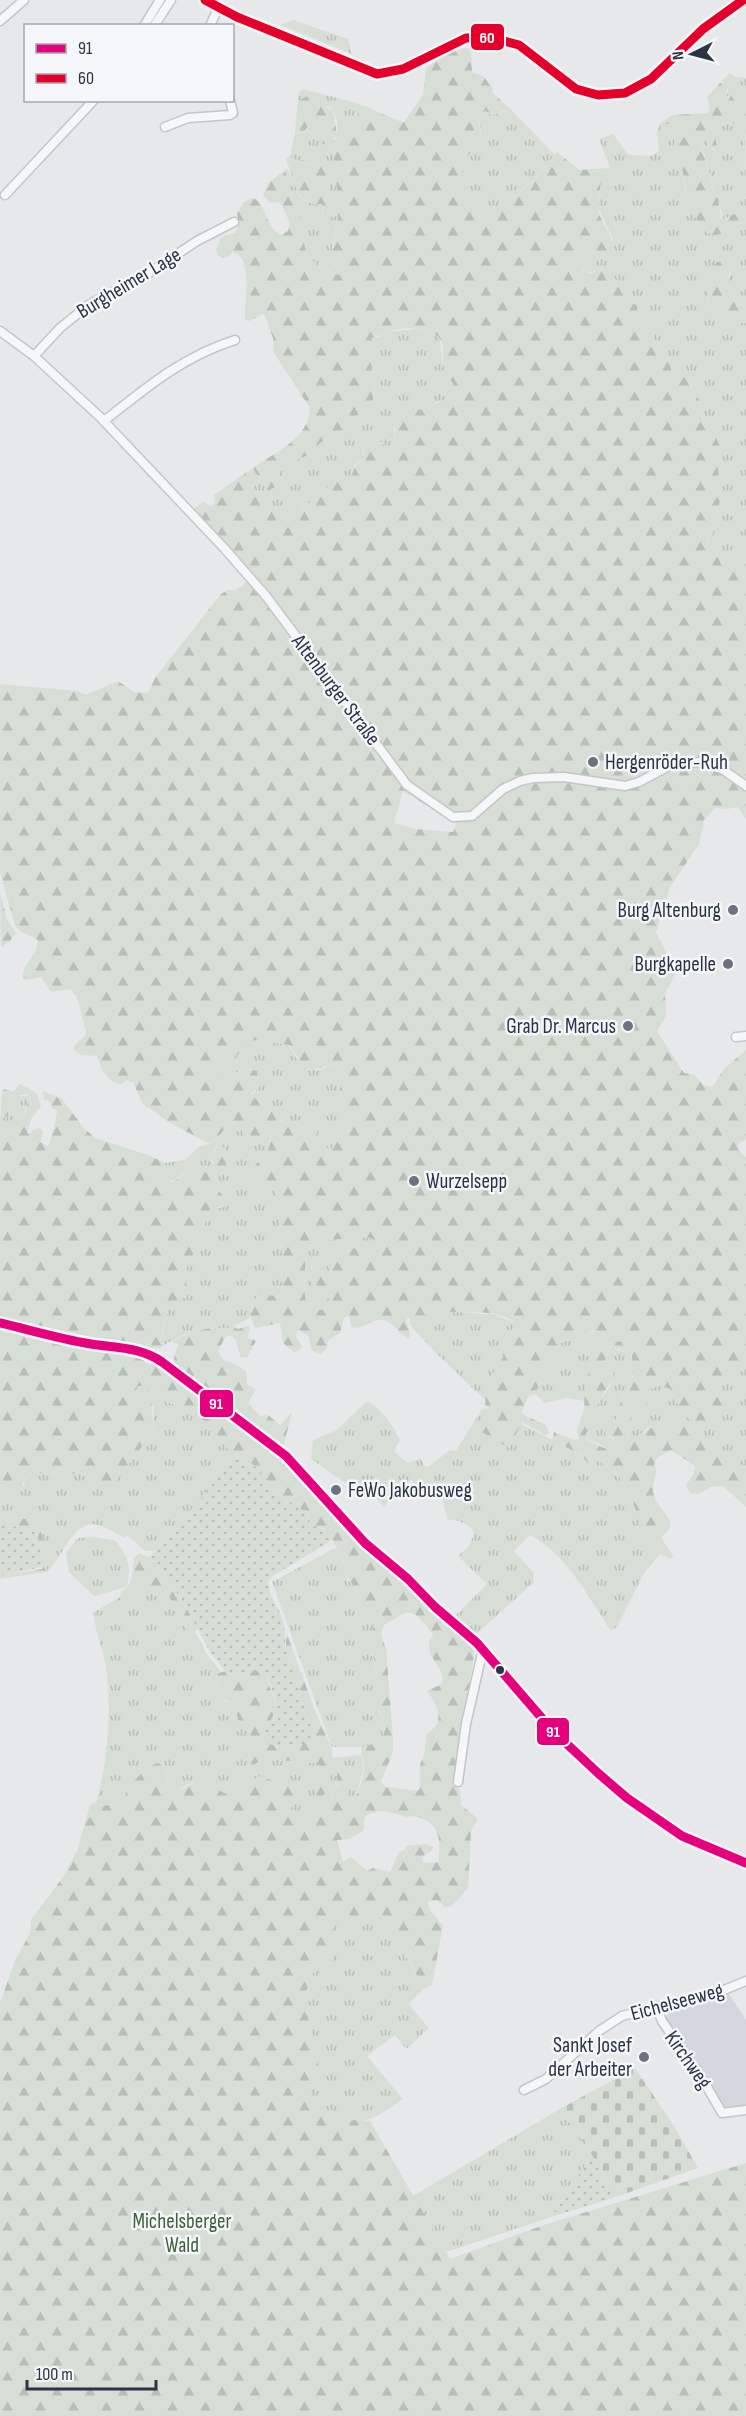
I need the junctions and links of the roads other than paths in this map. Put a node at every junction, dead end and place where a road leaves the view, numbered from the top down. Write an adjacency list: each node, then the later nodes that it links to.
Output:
1 (24, 0): 7 (street)
2 (160, 0): 8 (street)
3 (171, 0): 9 (street)
4 (205, 0): 6 (street)
5 (743, 0): 6 (street)
6 (218, 8): 10 (street)
7 (0, 21)
8 (145, 24)
9 (155, 24)
10 (211, 24)
11 (92, 102): 14 (street)
12 (230, 102): 13 (street)
13 (165, 127)
14 (5, 195)
15 (234, 222): 18 (street, Burgheimer Lage)
16 (0, 332): 18 (street, Altenburger Straße)
17 (235, 340): 19 (street)
18 (34, 356): 19 (street, Altenburger Straße)
19 (104, 421): 20 (street, Altenburger Straße)
20 (746, 786)
21 (0, 1323): 22 (street)
22 (483, 1649): 23 (street); 24 (street)
23 (458, 1782)
24 (746, 1863)
25 (746, 1982): 26 (street, Eichelseeweg)
26 (656, 2006): 27 (street, Eichelseeweg); 28 (street, Kirchweg)
27 (524, 2090)
28 (746, 2110)

